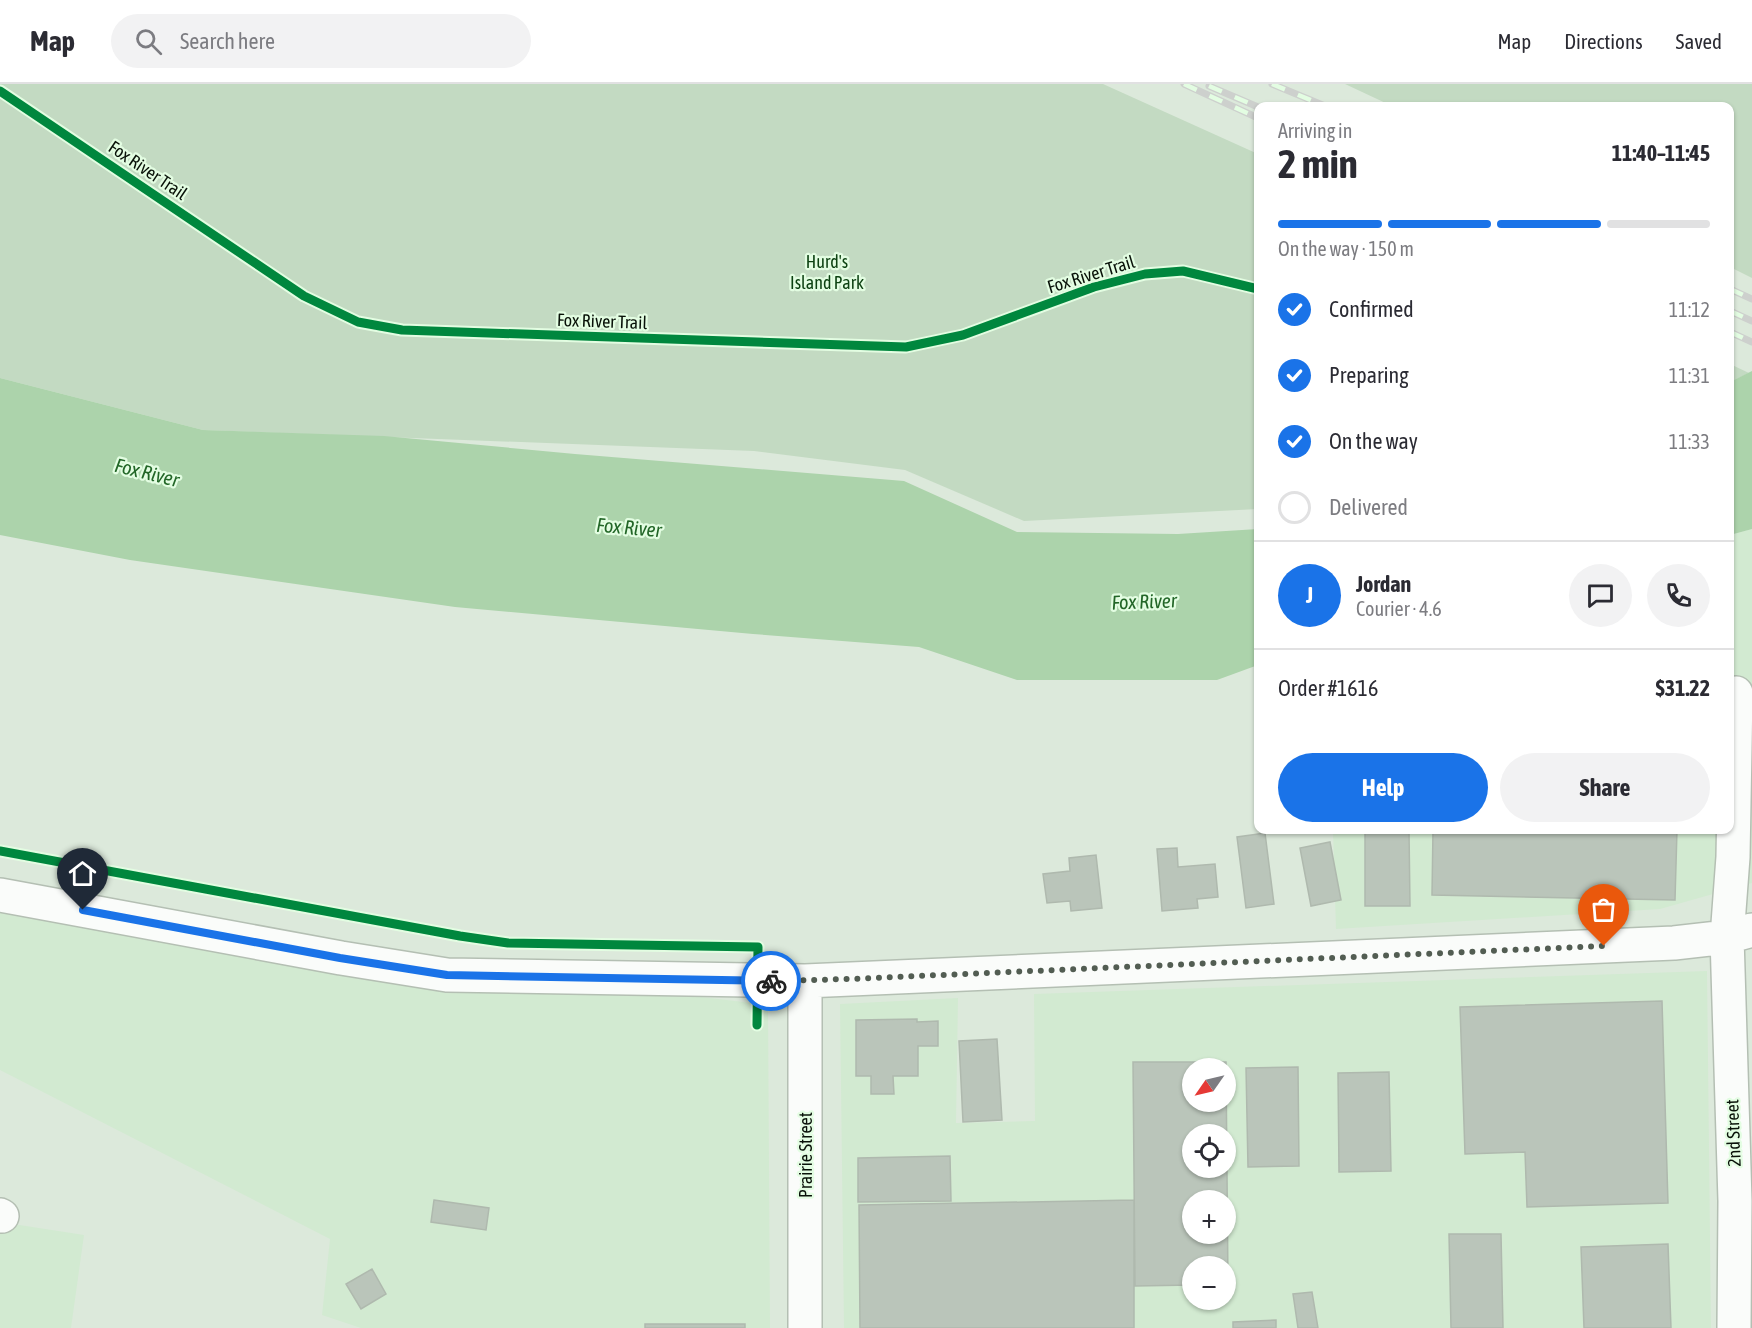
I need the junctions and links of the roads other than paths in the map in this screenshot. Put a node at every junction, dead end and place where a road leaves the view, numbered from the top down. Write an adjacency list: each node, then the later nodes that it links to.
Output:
1 (1736, 693): 2 (street, 2nd Street)
2 (1744, 742): 3 (street, 2nd Street)
3 (1743, 838): 5 (street, 2nd Street)
4 (0, 895): 6 (street)
5 (1740, 934): 6 (street); 7 (street, 2nd Street)
6 (805, 981): 8 (street, Prairie Street)
7 (1743, 1201): 9 (street, 2nd Street)
8 (805, 1328)
9 (1734, 1328)

